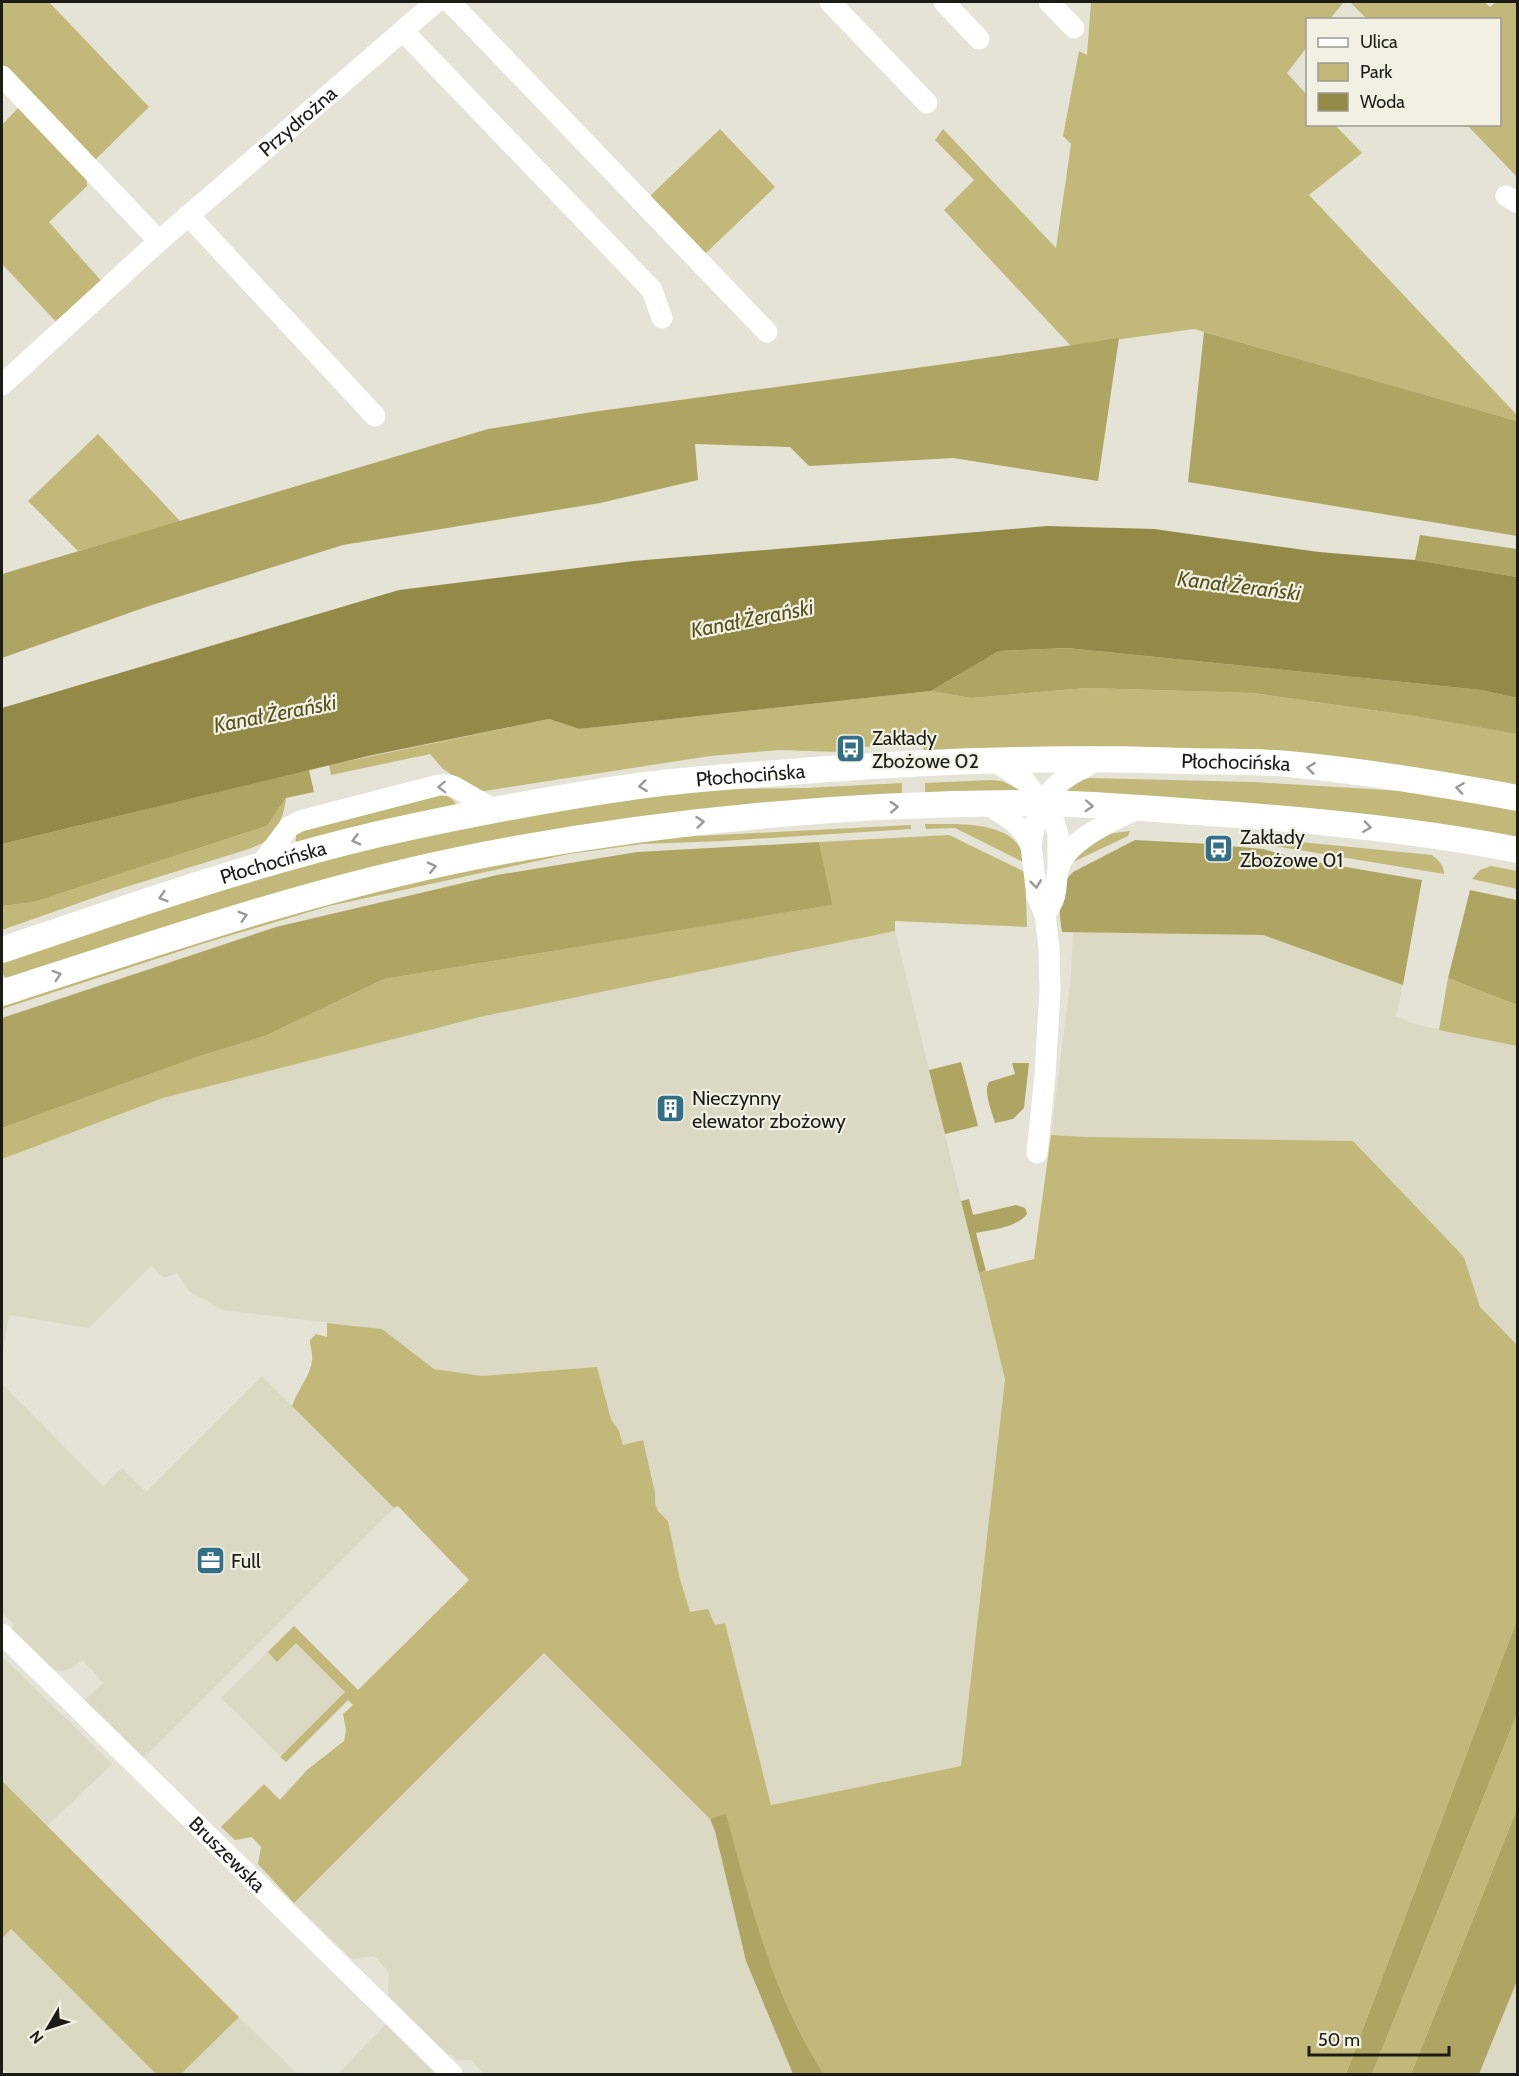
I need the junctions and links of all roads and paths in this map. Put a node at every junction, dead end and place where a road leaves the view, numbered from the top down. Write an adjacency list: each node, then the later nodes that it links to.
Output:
1 (436, 2): 7 (street, Przydrożna)
2 (450, 2): 14 (street)
3 (830, 2): 10 (street)
4 (944, 2): 8 (street)
5 (1049, 2): 6 (street)
6 (1074, 28)
7 (403, 31): 11 (street, Przydrożna); 13 (street)
8 (979, 39)
9 (2, 76): 12 (street)
10 (927, 103)
11 (188, 215): 12 (street, Przydrożna); 16 (street)
12 (159, 240): 15 (street, Przydrożna)
13 (662, 318)
14 (766, 332)
15 (2, 385)
16 (375, 416)
17 (1099, 759): 18 (main road, Płochocińska); 19 (main road, Płochocińska, one-way to 17); 20 (street)
18 (993, 760): 20 (street); 23 (main road, Płochocińska, one-way to 23)
19 (1518, 798)
20 (1043, 803): 21 (main road, Płochocińska); 22 (main road, Płochocińska, one-way to 22); 24 (street); 27 (street)
21 (987, 804): 24 (street); 30 (main road, Płochocińska, one-way to 21)
22 (1139, 808): 25 (main road, Płochocińska, one-way to 25); 27 (street)
23 (495, 810): 26 (main road, Płochocińska, one-way to 26); 26 (street, one-way to 26)
24 (1031, 846): 28 (street, one-way to 28)
25 (1518, 850)
26 (259, 867): 29 (main road, Płochocińska, one-way to 29)
27 (1058, 870): 28 (street)
28 (1045, 915): 31 (street)
29 (2, 950)
30 (2, 993)
31 (1037, 1153)
32 (2, 1634): 33 (street, Bruszewska)
33 (452, 2074)

